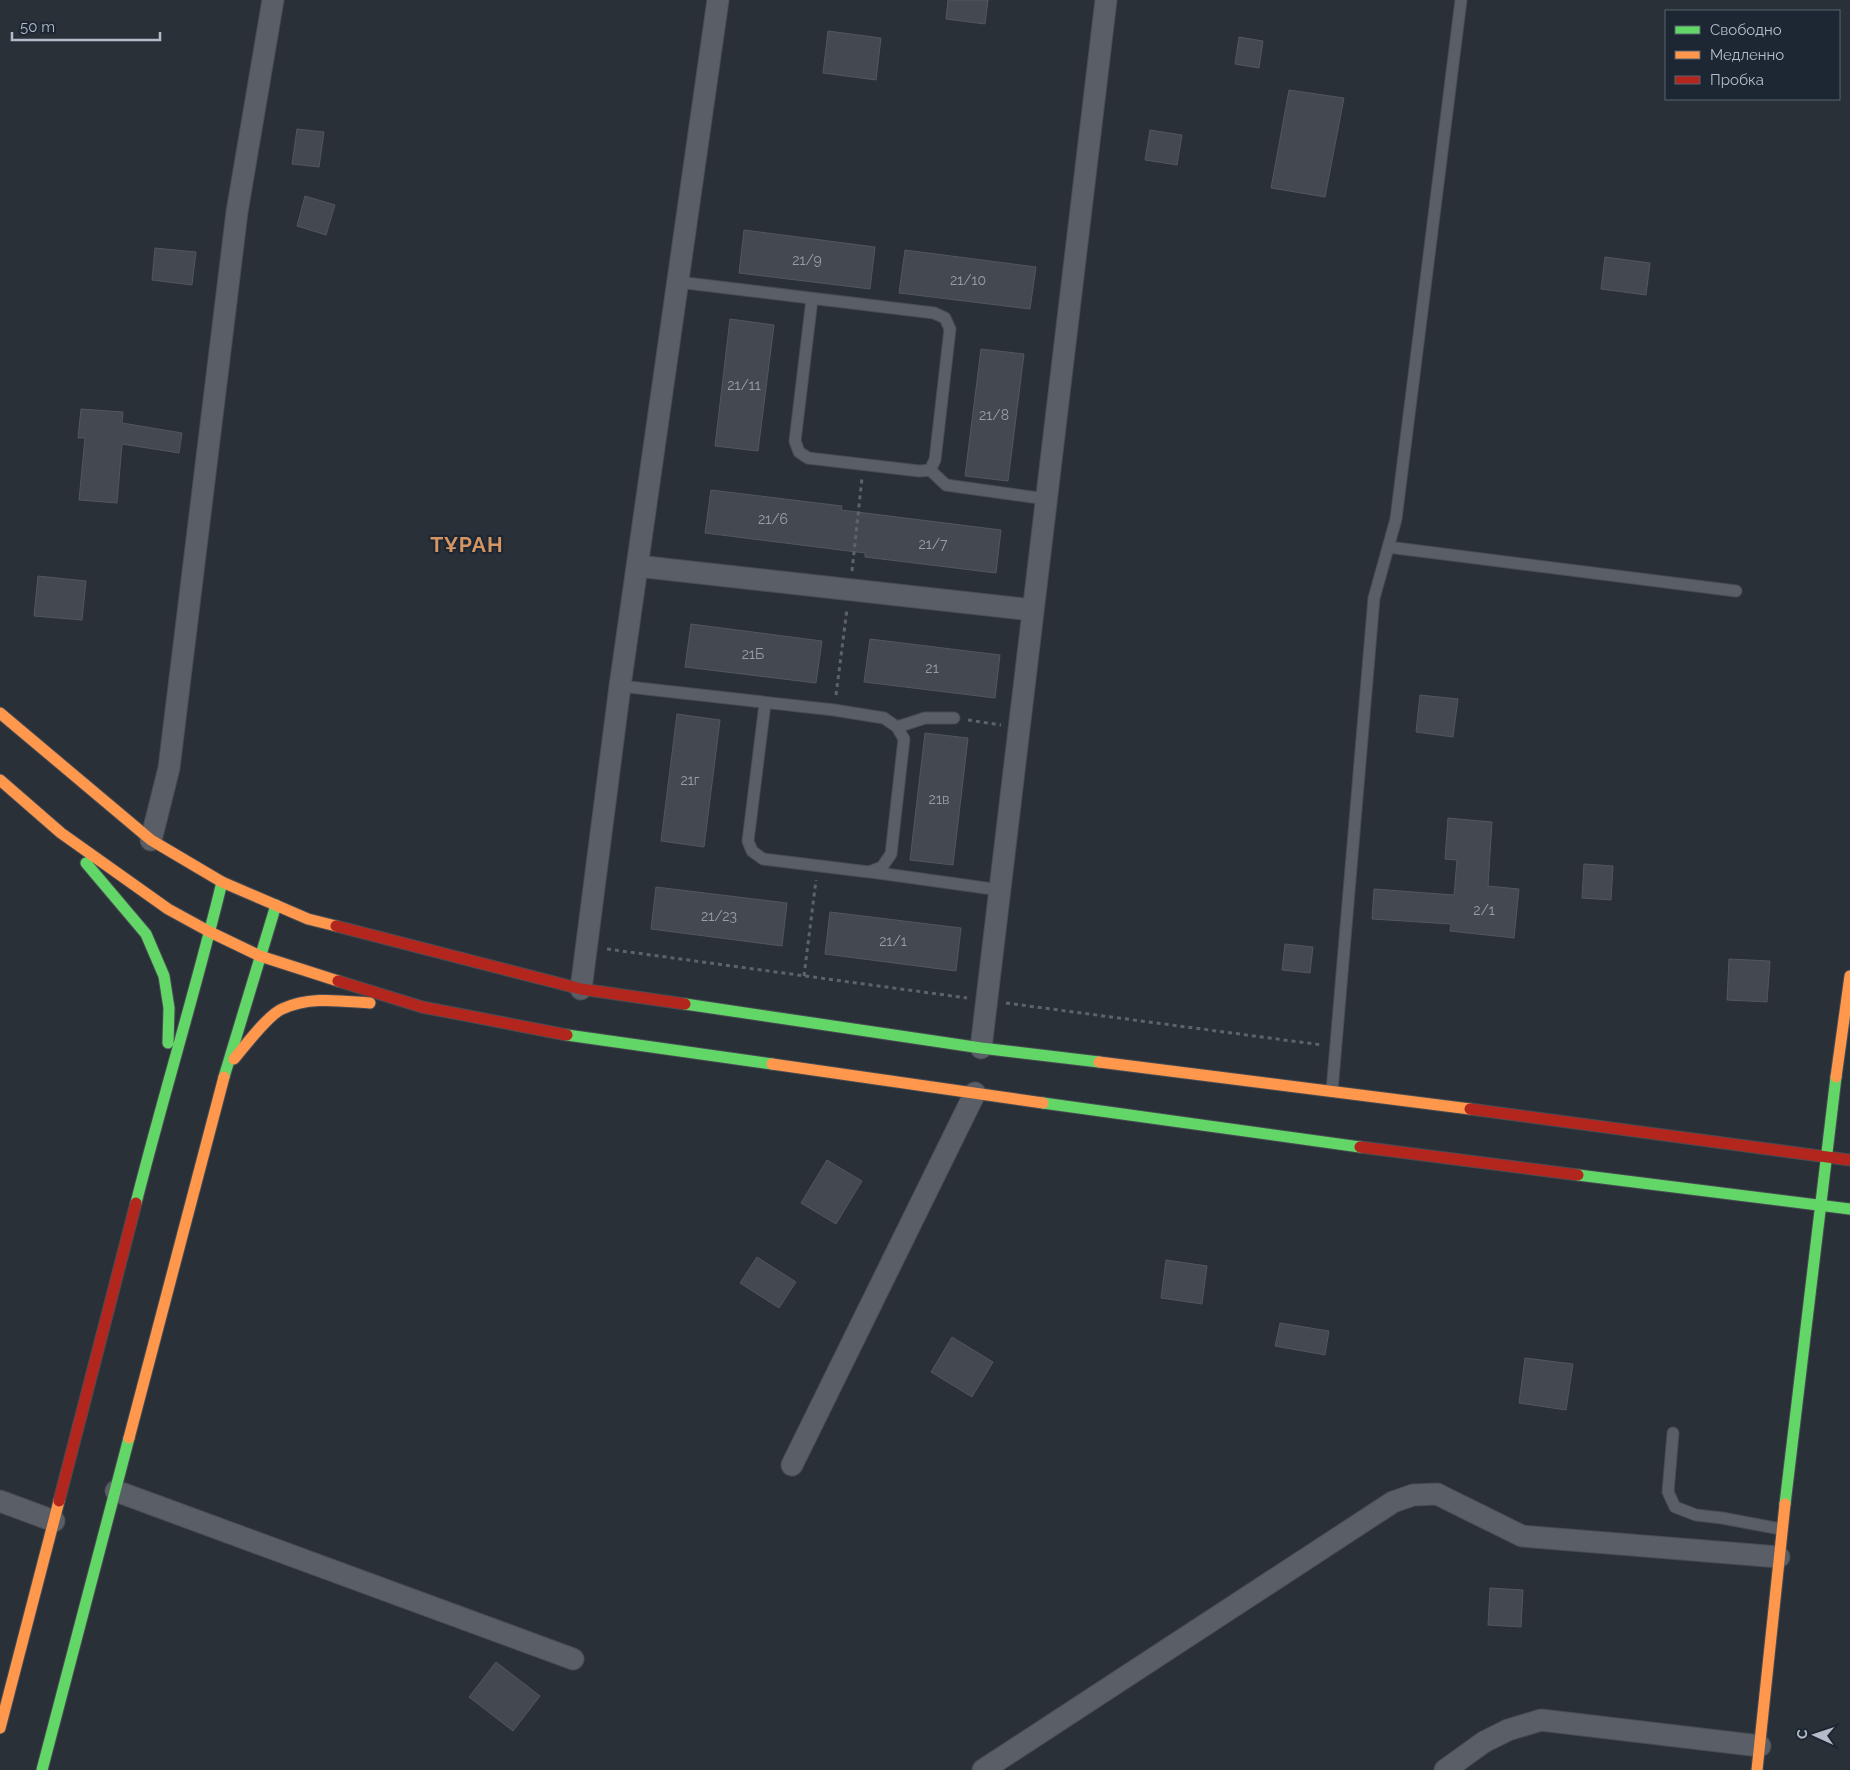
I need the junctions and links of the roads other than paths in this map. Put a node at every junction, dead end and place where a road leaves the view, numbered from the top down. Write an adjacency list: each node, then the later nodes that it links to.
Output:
1 (273, 0): 20 (street)
2 (718, 0): 5 (street)
3 (1106, 0): 8 (street)
4 (1461, 0): 9 (lane)
5 (678, 282): 6 (lane); 10 (street)
6 (812, 299): 7 (lane); 7 (lane)
7 (930, 470): 8 (lane)
8 (1046, 499): 12 (street)
9 (1388, 547): 11 (lane); 32 (lane)
10 (637, 566): 12 (street); 13 (street)
11 (1736, 591)
12 (1033, 610): 23 (street)
13 (620, 686): 14 (lane); 28 (street)
14 (765, 704): 17 (lane); 21 (lane)
15 (0, 712): 20 (street)
16 (954, 718): 17 (lane)
17 (897, 726): 21 (lane)
18 (0, 780): 19 (street)
19 (61, 833): 25 (street); 34 (street)
20 (151, 840): 22 (street)
21 (869, 872): 23 (lane)
22 (222, 882): 24 (street); 25 (street)
23 (1000, 890): 30 (street)
24 (276, 905): 26 (street); 28 (street)
25 (210, 932): 26 (street); 34 (street)
26 (260, 956): 29 (street); 31 (street)
27 (1850, 976): 35 (street)
28 (581, 989): 30 (street)
29 (422, 1007): 31 (street); 33 (street)
30 (981, 1048): 32 (street)
31 (226, 1070): 46 (street)
32 (1332, 1091): 35 (street)
33 (975, 1093): 37 (street); 45 (street)
34 (162, 1101): 48 (street)
35 (1825, 1156): 36 (street); 38 (street)
36 (1850, 1160)
37 (1772, 1199): 38 (street); 40 (street)
38 (1819, 1205): 39 (street); 43 (street)
39 (1850, 1209)
40 (1793, 1214)
41 (1850, 1216): 43 (street)
42 (1805, 1231): 43 (street)
43 (1813, 1252): 49 (street)
44 (1673, 1433): 49 (lane)
45 (792, 1465)
46 (116, 1491): 51 (street); 54 (street)
47 (0, 1501): 48 (street)
48 (54, 1521): 52 (street)
49 (1781, 1529): 50 (street)
50 (1778, 1557): 53 (street); 55 (street)
51 (573, 1659)
52 (0, 1728)
53 (1760, 1746): 56 (street); 57 (street)
54 (42, 1770)
55 (983, 1770)
56 (1445, 1770)
57 (1757, 1770)

